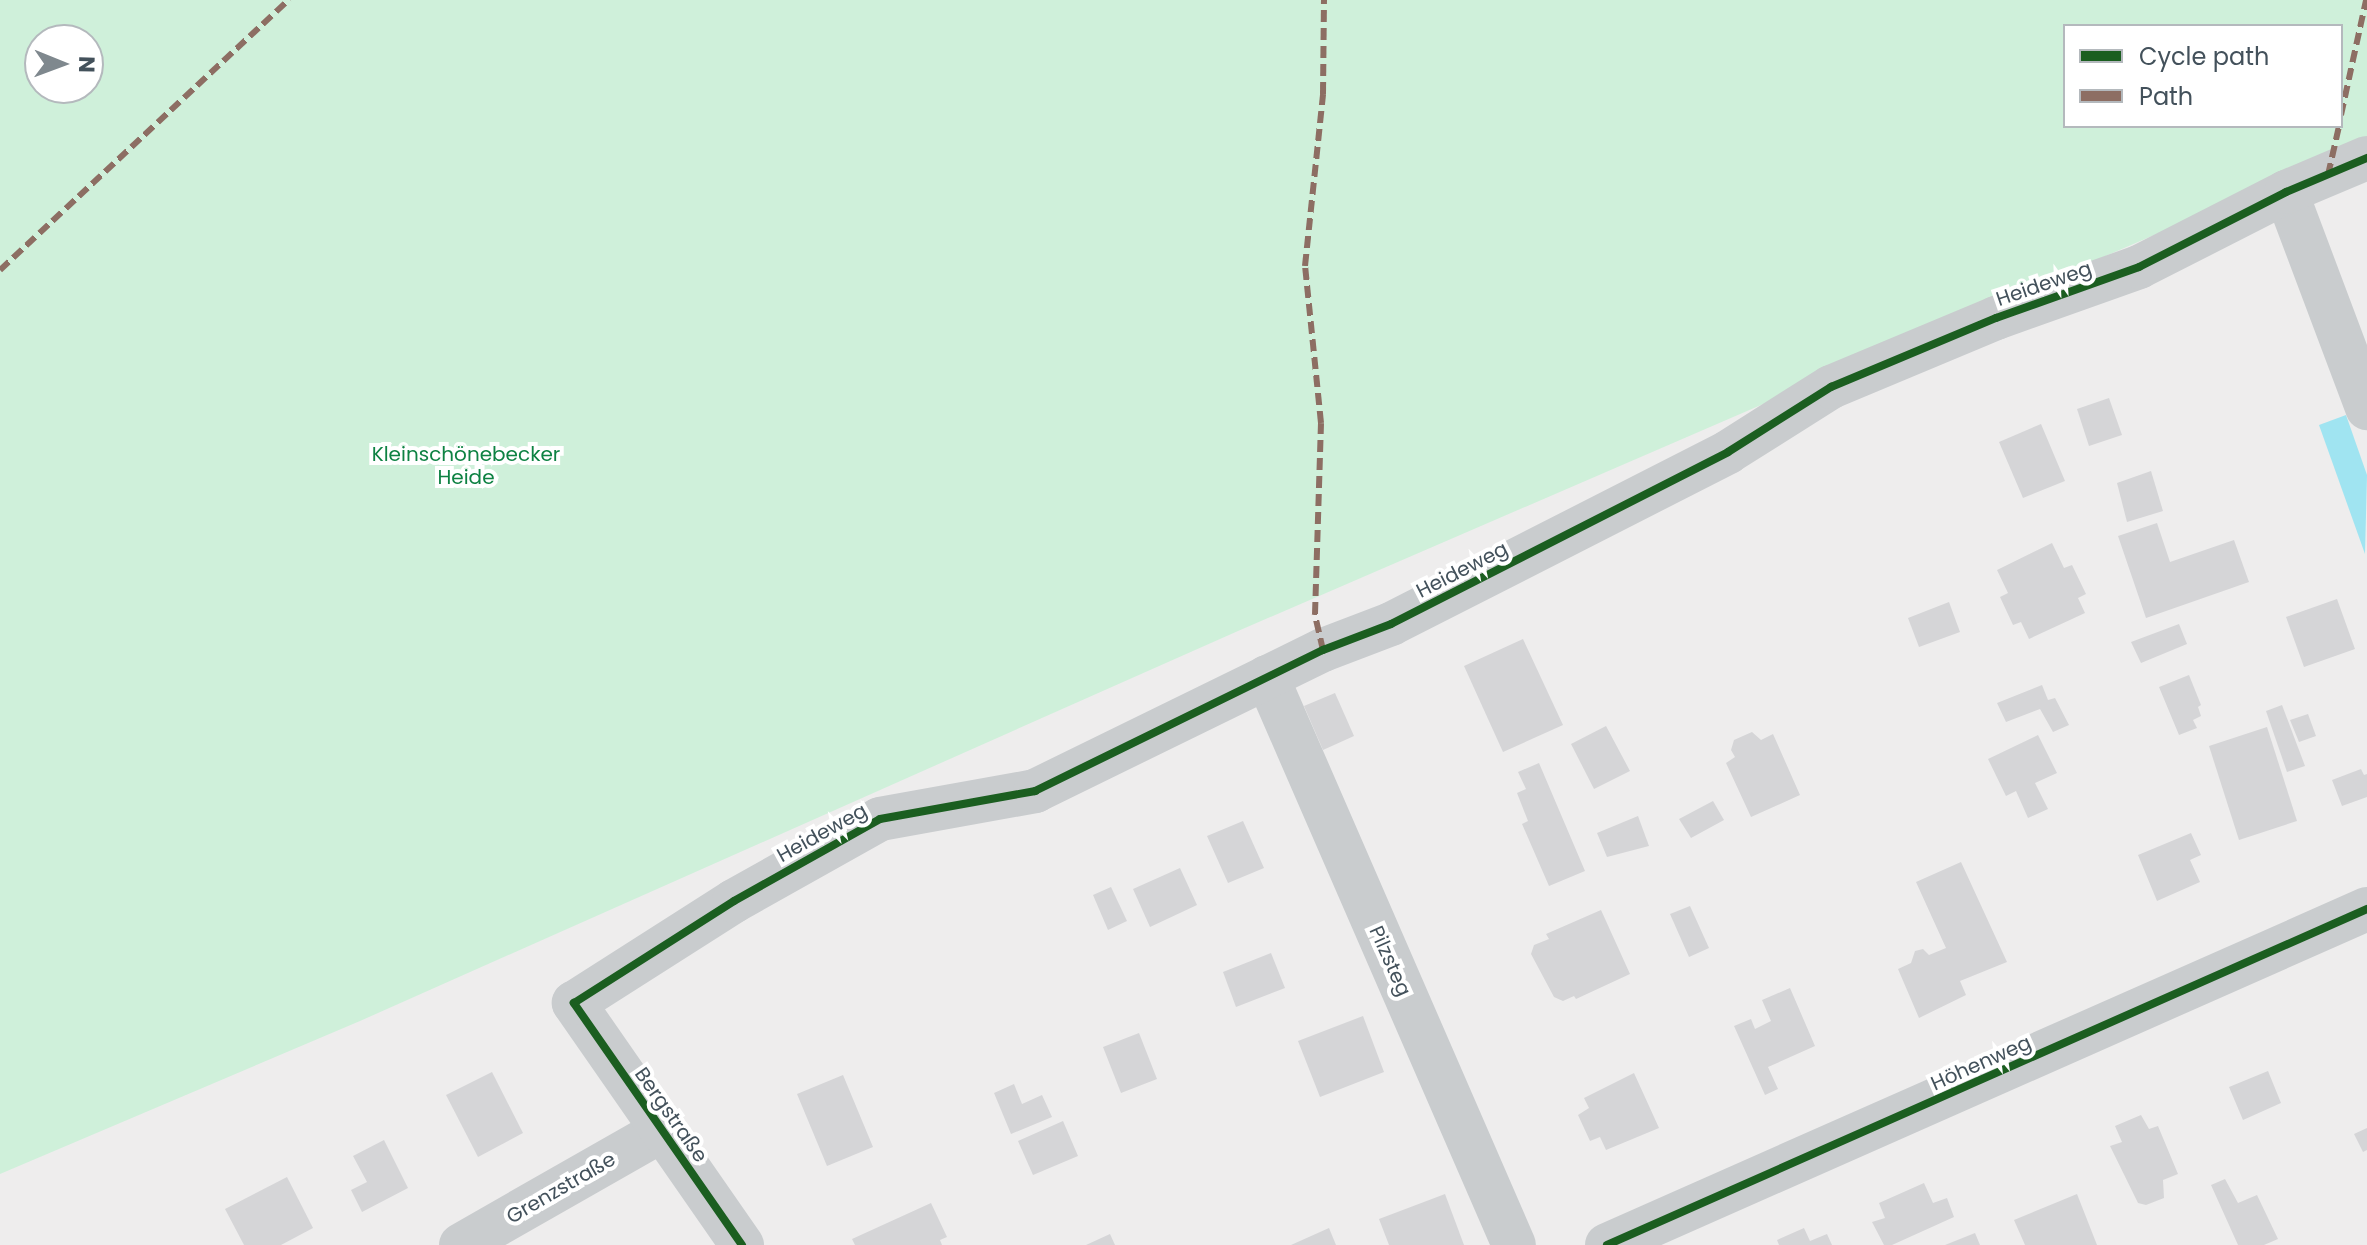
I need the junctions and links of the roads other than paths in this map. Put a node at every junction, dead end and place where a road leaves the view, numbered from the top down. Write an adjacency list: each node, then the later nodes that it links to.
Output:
1 (2367, 158): 2 (street, Heideweg)
2 (2286, 192): 3 (street); 4 (street, Heideweg)
3 (2367, 408)
4 (1267, 677): 6 (street, Heideweg); 10 (street, Pilzsteg)
5 (2367, 909): 11 (street, Höhenweg)
6 (574, 1003): 7 (street, Bergstraße)
7 (661, 1131): 8 (street, Grenzstraße); 9 (street, Bergstraße)
8 (461, 1245)
9 (742, 1245)
10 (1514, 1245)
11 (1607, 1245)

